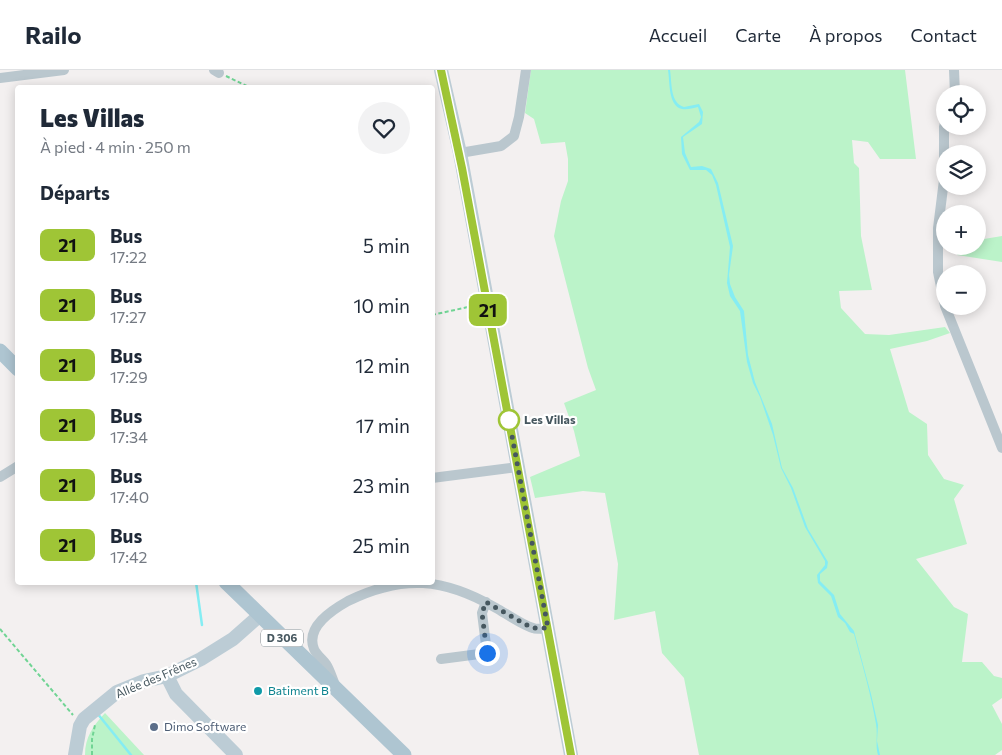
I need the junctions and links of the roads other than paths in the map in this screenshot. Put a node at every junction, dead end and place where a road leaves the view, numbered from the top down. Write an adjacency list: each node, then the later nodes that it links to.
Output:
1 (64, 70): 5 (street)
2 (441, 70): 8 (main road)
3 (526, 70): 8 (street)
4 (954, 70): 6 (street)
5 (0, 78)
6 (955, 85)
7 (944, 135): 9 (street)
8 (460, 153): 14 (main road)
9 (938, 265)
10 (949, 315): 13 (street)
11 (0, 351): 12 (main road)
12 (15, 366)
13 (1002, 448)
14 (518, 467): 17 (street); 23 (main road)
15 (15, 468): 16 (street)
16 (0, 477)
17 (435, 478)
18 (435, 584): 21 (street)
19 (229, 585): 22 (main road, D 306)
20 (397, 585): 26 (street)
21 (486, 602): 23 (street); 24 (street)
22 (259, 616): 25 (main road, Allée des Frênes); 26 (main road, D 306)
23 (548, 628): 30 (main road)
24 (441, 659)
25 (166, 676): 27 (main road, Allée des Frênes); 28 (main road)
26 (338, 692): 29 (main road, D 306)
27 (75, 755)
28 (236, 755)
29 (404, 755)
30 (571, 755)

